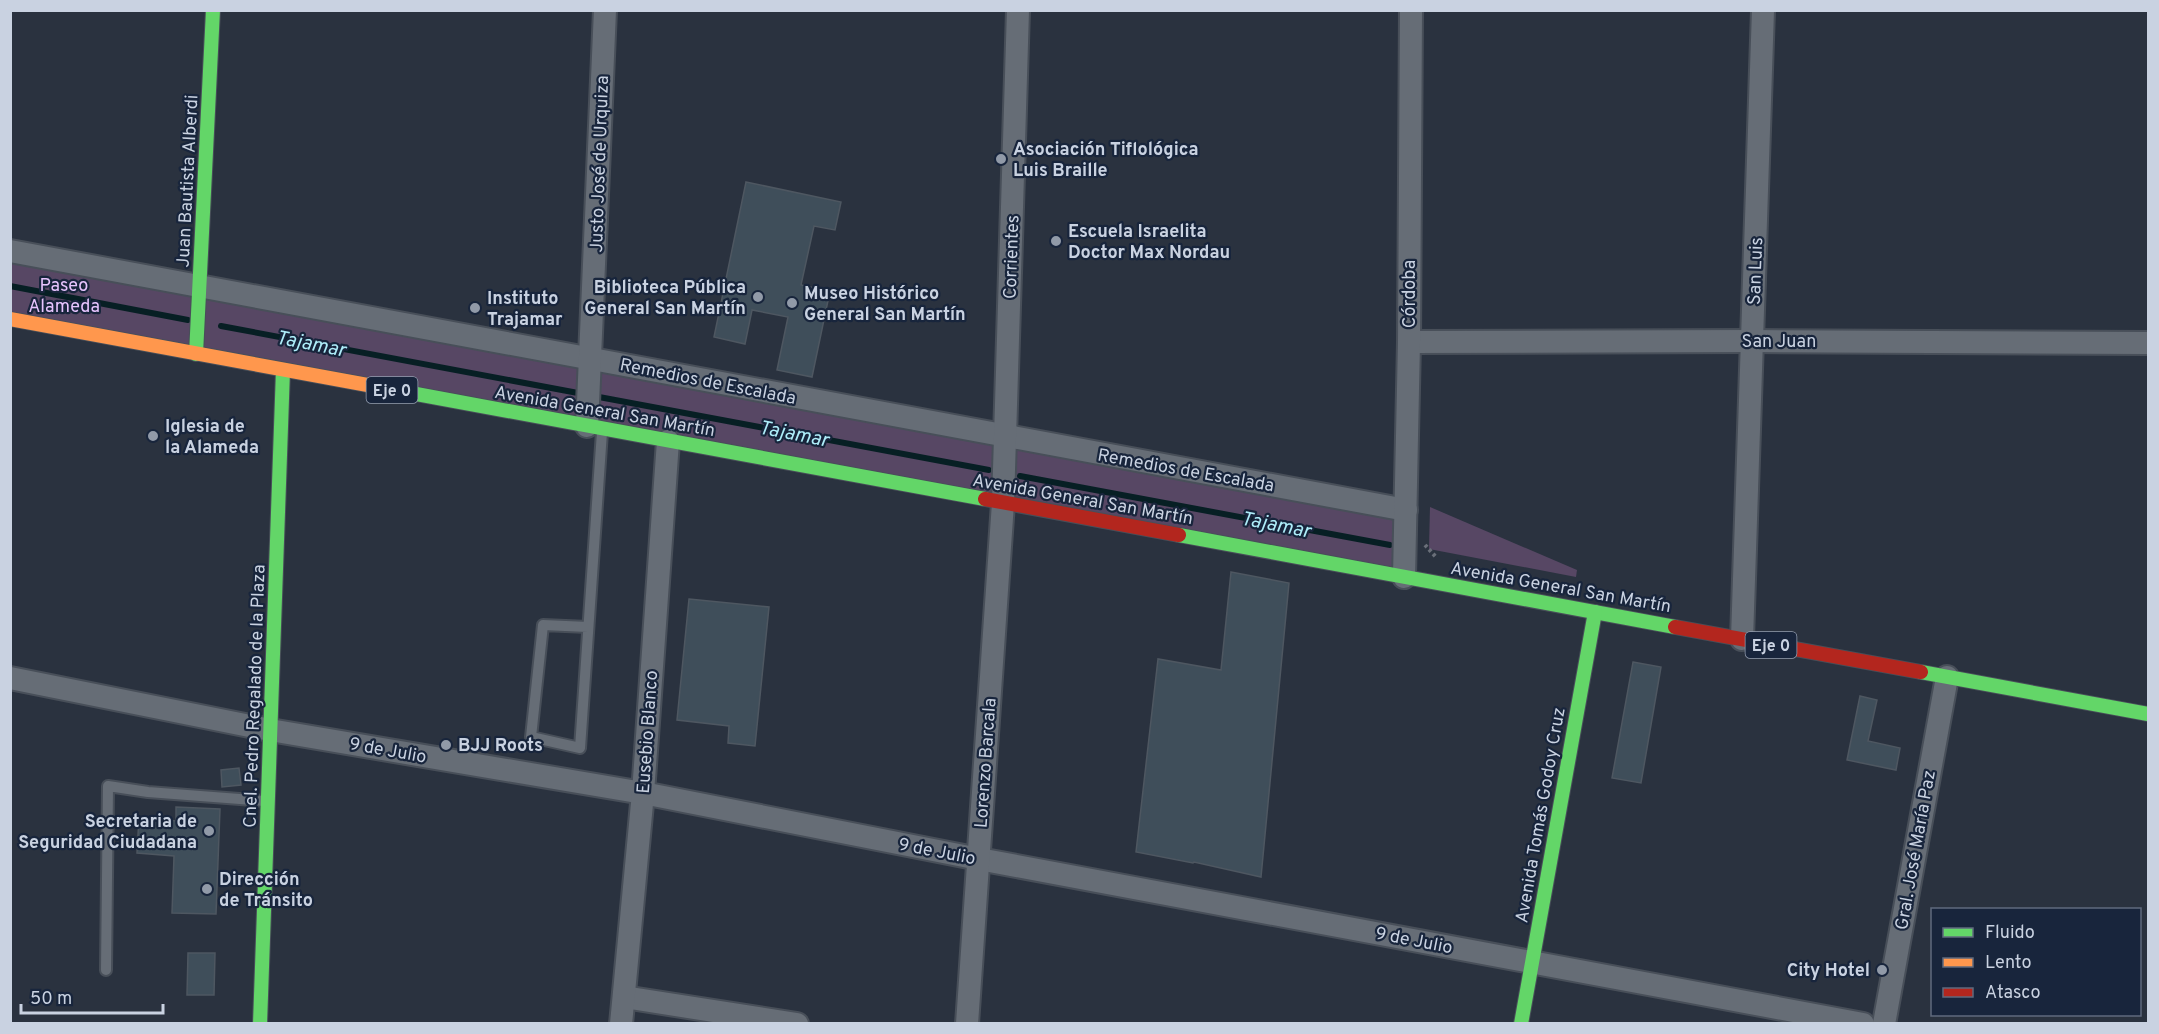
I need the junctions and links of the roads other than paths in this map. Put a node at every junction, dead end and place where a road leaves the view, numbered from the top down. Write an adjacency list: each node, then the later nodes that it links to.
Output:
1 (213, 10): 7 (main road, Juan Bautista Alberdi)
2 (605, 10): 13 (street, Justo José de Urquiza)
3 (1018, 10): 16 (street, Corrientes)
4 (1411, 10): 10 (street, Córdoba)
5 (1763, 10): 9 (street, San Luis)
6 (10, 250): 7 (street, Remedios de Escalada)
7 (199, 287): 12 (main road, Juan Bautista Alberdi); 13 (street, Remedios de Escalada)
8 (10, 320): 12 (main road, Avenida General San Martín / Eje 0)
9 (1752, 341): 10 (street, San Juan); 11 (street, San Juan); 23 (street, San Luis)
10 (1409, 342): 19 (street, Córdoba)
11 (2148, 343)
12 (196, 354): 14 (main road, Avenida General San Martín / Eje 0)
13 (591, 359): 15 (street, Justo José de Urquiza); 16 (street, Remedios de Escalada)
14 (283, 370): 15 (main road, Avenida General San Martín / Eje 0); 27 (main road, Cnel. Pedro Regalado de la Plaza)
15 (595, 427): 17 (main road, Avenida General San Martín / Eje 0); 22 (lane)
16 (1006, 436): 18 (street, Corrientes); 19 (street, Remedios de Escalada)
17 (668, 441): 18 (main road, Avenida General San Martín / Eje 0); 28 (street, Eusebio Blanco)
18 (1003, 503): 20 (main road, Avenida General San Martín / Eje 0); 30 (street, Lorenzo Barcala)
19 (1406, 510): 20 (street, Córdoba)
20 (1404, 577): 21 (main road, Avenida General San Martín / Eje 0)
21 (1595, 612): 23 (main road, Avenida General San Martín / Eje 0); 31 (main road, Avenida Tomás Godoy Cruz)
22 (588, 627): 22 (lane)
23 (1742, 639): 24 (main road, Avenida General San Martín / Eje 0)
24 (1947, 677): 26 (main road, Avenida General San Martín / Eje 0); 40 (street, Gral. José María Paz)
25 (10, 678): 27 (street, 9 de Julio)
26 (2148, 714)
27 (270, 730): 28 (street, 9 de Julio); 29 (main road, Cnel. Pedro Regalado de la Plaza)
28 (643, 793): 30 (street, 9 de Julio); 33 (street, Eusebio Blanco)
29 (268, 801): 32 (lane); 34 (main road, Cnel. Pedro Regalado de la Plaza)
30 (979, 859): 31 (street, 9 de Julio); 37 (street, Lorenzo Barcala)
31 (1532, 962): 38 (main road, Avenida Tomás Godoy Cruz); 39 (street, 9 de Julio)
32 (106, 970)
33 (624, 997): 35 (street, Eusebio Blanco); 36 (street)
34 (260, 1023)
35 (621, 1023)
36 (797, 1023)
37 (967, 1023)
38 (1521, 1023)
39 (1863, 1023)
40 (1884, 1023)

